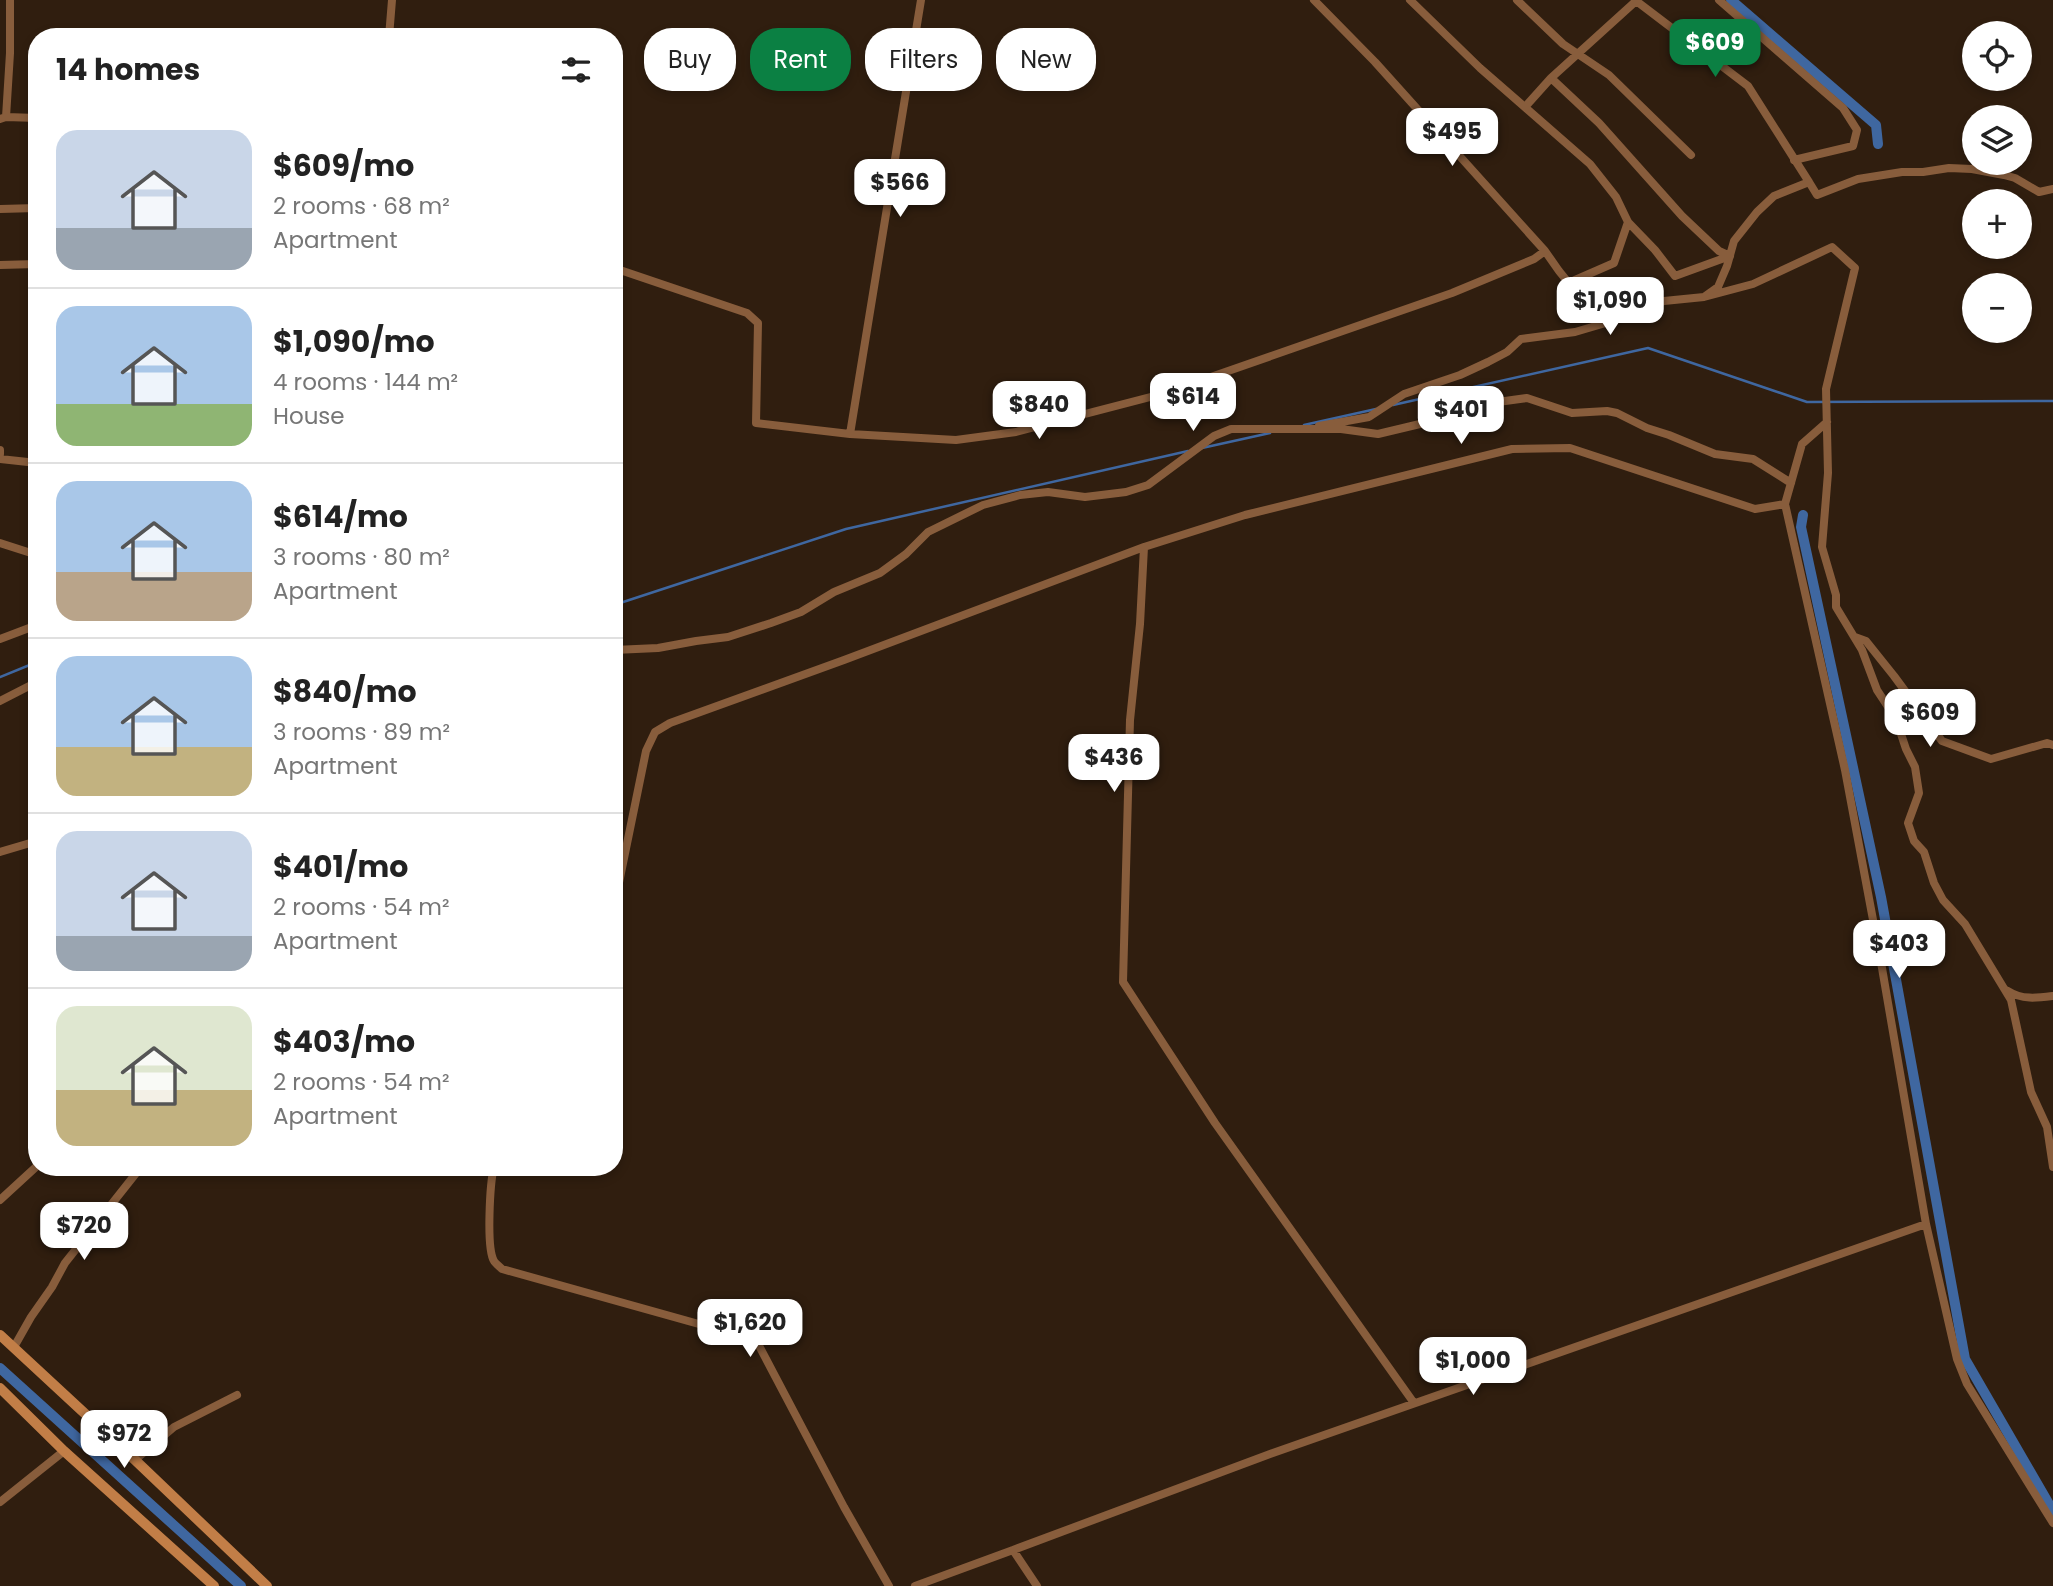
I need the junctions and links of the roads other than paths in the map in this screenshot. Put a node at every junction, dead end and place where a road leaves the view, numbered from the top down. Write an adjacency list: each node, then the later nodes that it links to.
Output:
1 (10, 0): 13 (street)
2 (393, 0): 9 (street)
3 (921, 0): 32 (street)
4 (1314, 0): 22 (street)
5 (1410, 0): 12 (street)
6 (1517, 0): 10 (street)
7 (1635, 0): 10 (street); 16 (street)
8 (1719, 0): 16 (street)
9 (390, 28)
10 (1576, 53): 11 (street); 15 (street)
11 (1551, 78): 12 (street); 23 (street)
12 (1525, 107): 21 (street)
13 (3, 118): 14 (street)
14 (28, 118)
15 (1690, 155)
16 (1794, 160): 17 (street)
17 (1809, 182): 18 (street); 23 (street)
18 (2053, 189)
19 (28, 208): 20 (street)
20 (0, 209)
21 (1628, 222): 23 (street); 27 (street)
22 (1545, 251): 27 (street); 32 (street)
23 (1730, 256): 28 (street)
24 (28, 264): 25 (street)
25 (0, 265)
26 (623, 271): 32 (street)
27 (1571, 286): 29 (street)
28 (1704, 297): 29 (street); 30 (street)
29 (1602, 324): 31 (street)
30 (1827, 422): 35 (street); 41 (street)
31 (1309, 429): 35 (street); 43 (street)
32 (850, 434)
33 (0, 459): 34 (street)
34 (28, 462)
35 (1791, 483): 36 (street)
36 (1785, 504): 38 (street); 57 (street)
37 (0, 542): 39 (street)
38 (1144, 547): 49 (street); 62 (street)
39 (28, 553)
40 (28, 628): 42 (street)
41 (1855, 637): 46 (street); 50 (street)
42 (0, 639)
43 (623, 650)
44 (28, 687): 45 (street)
45 (0, 701)
46 (2053, 745)
47 (28, 844): 48 (street)
48 (0, 852)
49 (623, 863)
50 (2005, 989): 51 (street); 52 (street)
51 (2053, 996)
52 (2053, 1167)
53 (28, 1174): 56 (street)
54 (135, 1176): 59 (street)
55 (492, 1176): 70 (street)
56 (0, 1200)
57 (1926, 1224): 62 (street); 66 (street)
58 (0, 1335): 59 (street)
59 (14, 1348): 64 (street)
60 (0, 1388): 63 (street)
61 (237, 1395): 64 (street)
62 (1414, 1403): 67 (street)
63 (64, 1451): 65 (street); 68 (street)
64 (135, 1460): 69 (street)
65 (0, 1503)
66 (2053, 1523)
67 (1013, 1550): 71 (street); 72 (street)
68 (214, 1586)
69 (267, 1586)
70 (889, 1586)
71 (915, 1586)
72 (1037, 1586)

